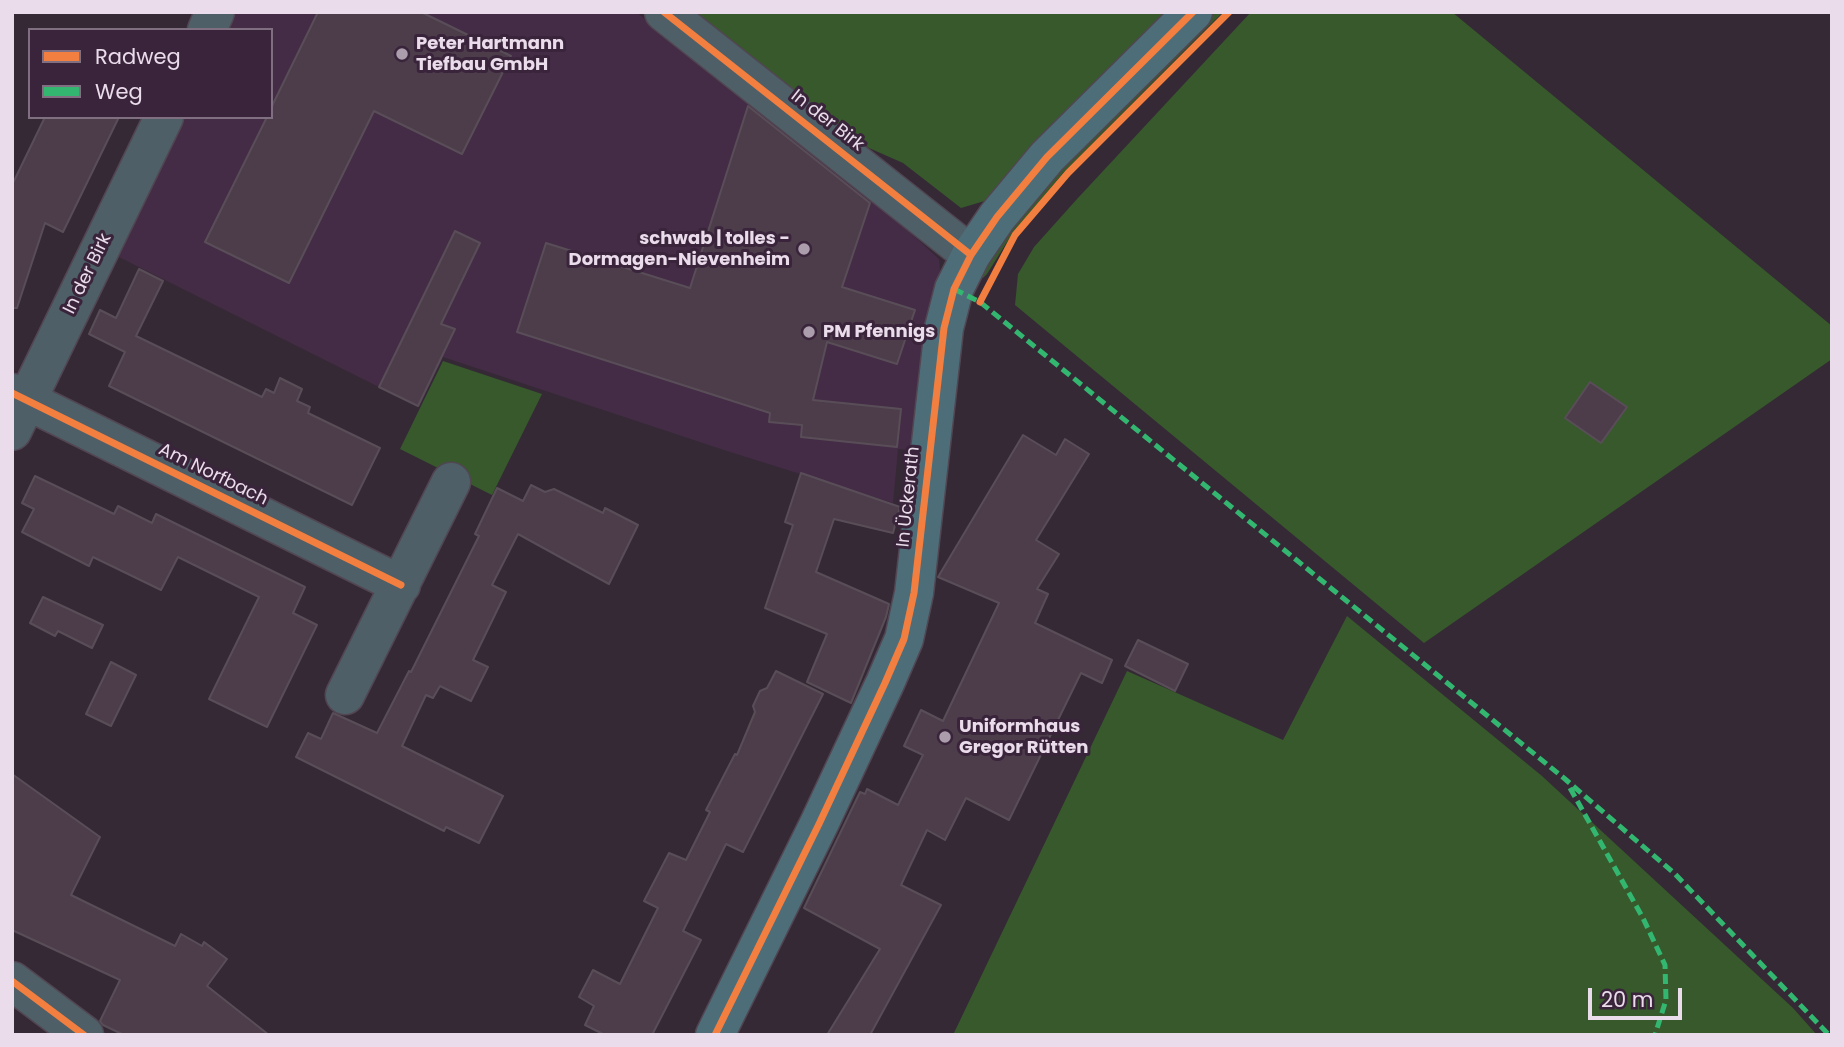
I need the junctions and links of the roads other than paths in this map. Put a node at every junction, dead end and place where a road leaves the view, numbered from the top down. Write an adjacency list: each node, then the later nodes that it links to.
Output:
1 (215, 12): 4 (street)
2 (664, 12): 6 (street, In der Birk)
3 (1193, 12): 6 (main road, In Ückerath)
4 (208, 28)
5 (163, 119): 7 (street, In der Birk)
6 (971, 255): 13 (main road, In Ückerath)
7 (17, 408): 9 (street, Am Norfbach)
8 (452, 482): 9 (street)
9 (401, 584): 10 (street)
10 (345, 695)
11 (12, 981): 12 (street)
12 (84, 1035)
13 (715, 1035)

